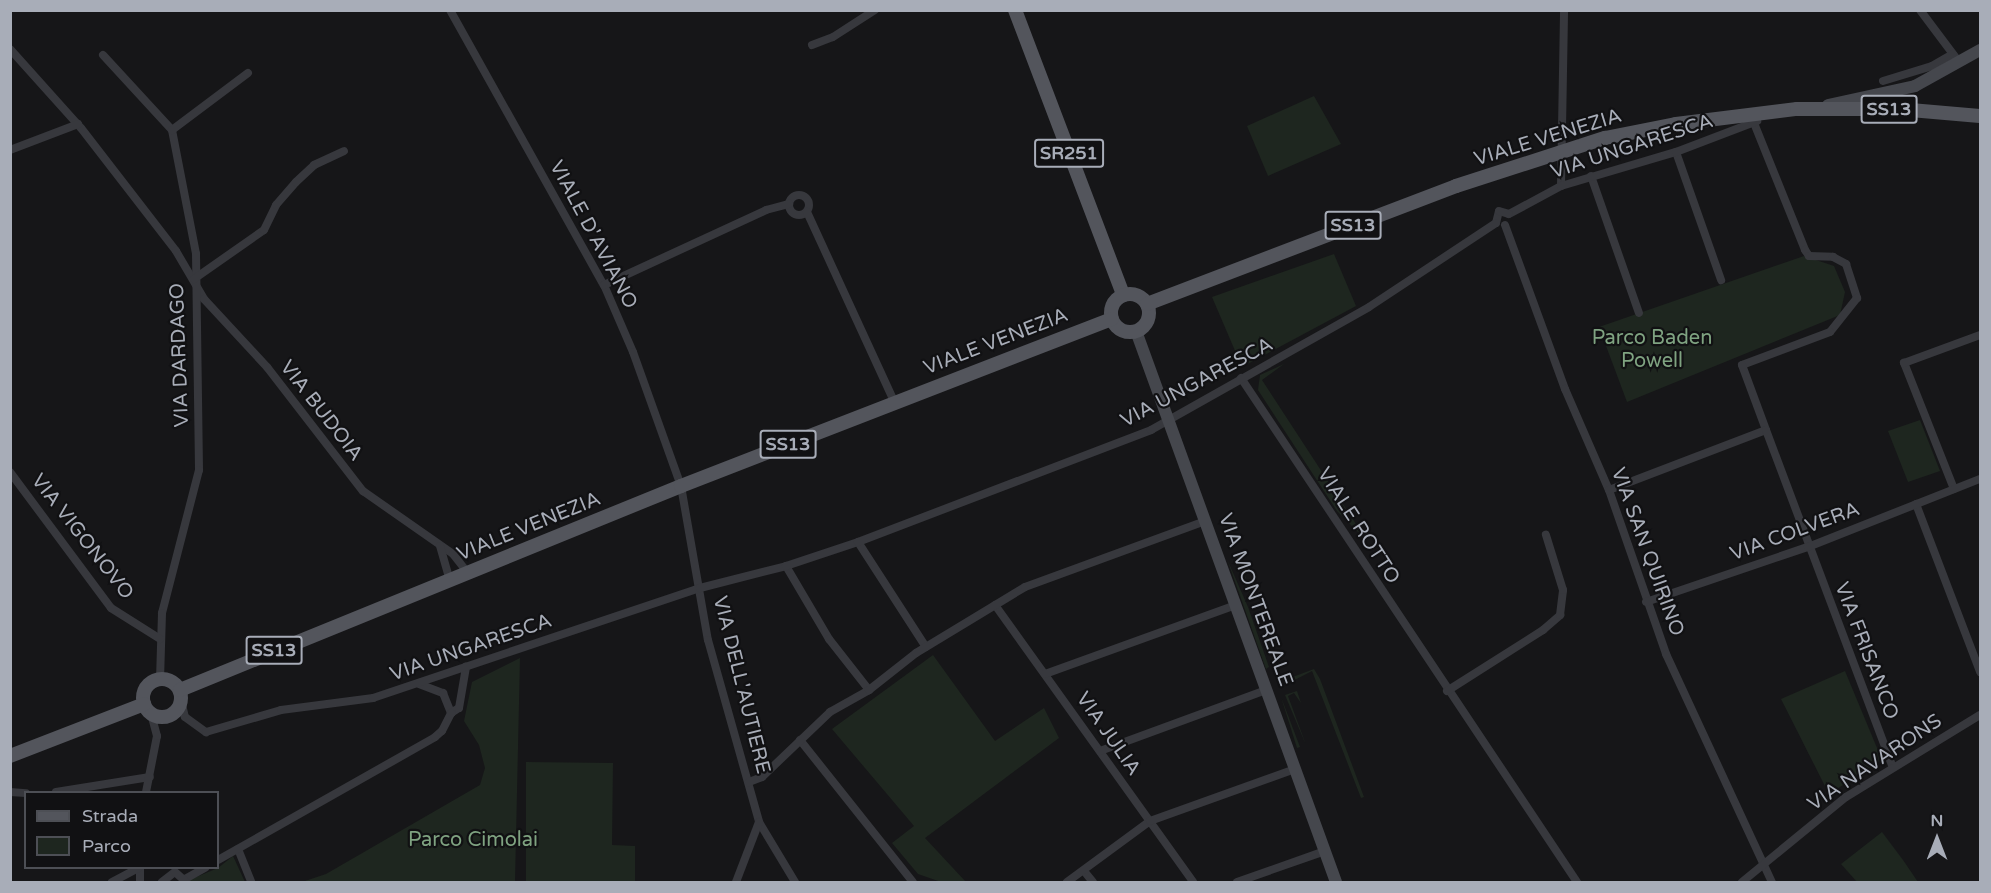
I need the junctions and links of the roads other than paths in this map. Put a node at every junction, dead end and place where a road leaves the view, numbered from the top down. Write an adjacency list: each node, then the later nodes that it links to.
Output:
1 (450, 10): 32 (street, VIALE D'AVIANO)
2 (875, 10): 6 (street)
3 (1015, 10): 33 (main road, SR251)
4 (1564, 10): 21 (street)
5 (1920, 10): 10 (street)
6 (812, 45)
7 (10, 49): 17 (street, VIA BUDOIA)
8 (1980, 50): 10 (main road)
9 (103, 55): 18 (street)
10 (1956, 59): 12 (street); 13 (main road)
11 (249, 73): 18 (street)
12 (1883, 81)
13 (1797, 109): 14 (main road, VIALE VENEZIA / SS13); 15 (main road, VIALE VENEZIA / SS13)
14 (1766, 113): 16 (street, VIA UNGARESCA); 21 (main road, VIALE VENEZIA / SS13)
15 (1980, 116)
16 (1754, 123): 22 (street, VIA UNGARESCA); 42 (street, VIA FRISANCO)
17 (78, 124): 19 (street); 30 (street, VIA BUDOIA)
18 (172, 130): 30 (street, VIA DARDAGO)
19 (10, 150)
20 (344, 151): 30 (street)
21 (1559, 151): 24 (street); 34 (main road, VIALE VENEZIA / SS13)
22 (1676, 152): 23 (street, VIA UNGARESCA); 31 (street)
23 (1591, 176): 24 (street, VIA UNGARESCA); 35 (street)
24 (1561, 186): 27 (street, VIA UNGARESCA)
25 (789, 204): 26 (street); 26 (street); 32 (street)
26 (807, 212): 40 (street)
27 (1509, 214): 28 (street, VIA UNGARESCA); 29 (street)
28 (1496, 223): 29 (street); 39 (street, VIA UNGARESCA)
29 (1505, 225): 47 (street, VIA SAN QUIRINO)
30 (194, 279): 52 (street, VIA BUDOIA); 61 (street, VIA DARDAGO)
31 (1721, 280)
32 (604, 285): 45 (street, VIALE D'AVIANO)
33 (1124, 295): 34 (main road); 36 (main road)
34 (1147, 304): 37 (main road)
35 (1639, 313)
36 (1112, 320): 37 (main road); 40 (main road, VIALE VENEZIA / SS13)
37 (1136, 331): 41 (main road, VIA MONTEREALE)
38 (1980, 334): 46 (street)
39 (1241, 378): 41 (street, VIA UNGARESCA); 72 (street, VIALE ROTTO)
40 (894, 401): 45 (main road, VIALE VENEZIA / SS13)
41 (1169, 421): 49 (main road, VIA MONTEREALE); 51 (street, VIA UNGARESCA)
42 (1766, 430): 47 (street); 53 (street, VIA FRISANCO)
43 (10, 472): 61 (street, VIA VIGONOVO)
44 (1980, 479): 46 (street, VIA COLVERA)
45 (681, 486): 55 (main road, VIALE VENEZIA / SS13); 57 (street, VIA DELL'AUTIERE)
46 (1954, 489): 48 (street, VIA COLVERA)
47 (1609, 490): 58 (street, VIA SAN QUIRINO)
48 (1916, 504): 53 (street, VIA COLVERA); 64 (street)
49 (1205, 521): 59 (street); 60 (main road, VIA MONTEREALE)
50 (1546, 535): 72 (street)
51 (858, 542): 54 (street, VIA UNGARESCA); 62 (street)
52 (439, 545): 55 (street, VIA BUDOIA); 56 (street)
53 (1808, 547): 58 (street, VIA COLVERA); 81 (street, VIA FRISANCO)
54 (786, 566): 57 (street, VIA UNGARESCA); 70 (street)
55 (468, 573): 56 (main road, VIALE VENEZIA / SS13)
56 (450, 580): 74 (main road, VIALE VENEZIA / SS13)
57 (700, 588): 63 (street, VIA UNGARESCA); 84 (street, VIA DELL'AUTIERE)
58 (1646, 602): 93 (street, VIA SAN QUIRINO)
59 (995, 605): 62 (street); 66 (street, VIA JULIA)
60 (1236, 605): 66 (street); 71 (main road, VIA MONTEREALE)
61 (160, 639): 67 (street, VIA DARDAGO)
62 (926, 647): 70 (street)
63 (466, 667): 65 (street, VIA UNGARESCA); 69 (street)
64 (1980, 672)
65 (447, 673): 68 (street, VIA UNGARESCA); 69 (street); 73 (street)
66 (1045, 674): 79 (street, VIA JULIA)
67 (160, 679): 74 (main road); 75 (main road)
68 (417, 684): 73 (street); 74 (street, VIA UNGARESCA)
69 (461, 688): 76 (street)
70 (869, 690): 78 (street)
71 (1266, 690): 79 (street); 82 (main road, VIA MONTEREALE)
72 (1447, 691): 110 (street, VIALE ROTTO)
73 (444, 693): 76 (street)
74 (180, 695): 75 (main road, VIALE VENEZIA / SS13)
75 (148, 709): 80 (main road, VIALE VENEZIA / SS13); 83 (street)
76 (451, 713): 90 (street)
77 (1980, 715): 81 (street, VIA NAVARONS)
78 (800, 740): 84 (street); 104 (street)
79 (1100, 751): 88 (street, VIA JULIA)
80 (10, 756)
81 (1893, 767): 93 (street, VIA NAVARONS)
82 (1295, 769): 88 (street); 91 (main road, VIA MONTEREALE)
83 (149, 780): 85 (street); 86 (street); 87 (street)
84 (748, 782): 89 (street, VIA DELL'AUTIERE)
85 (64, 791)
86 (146, 791)
87 (152, 791)
88 (1150, 821): 97 (street); 107 (street, VIA JULIA)
89 (759, 822): 102 (street); 103 (street, VIA DELL'AUTIERE)
90 (238, 849): 92 (street); 101 (street)
91 (1325, 851): 108 (street); 109 (main road, VIA MONTEREALE)
92 (219, 859)
93 (1764, 866): 111 (street); 112 (street, VIA SAN QUIRINO)
94 (135, 869): 99 (street)
95 (202, 869): 98 (street)
96 (170, 870): 98 (street); 100 (street)
97 (1084, 871): 105 (street); 106 (street)
98 (186, 880)
99 (112, 882)
100 (162, 882)
101 (251, 882)
102 (736, 882)
103 (795, 882)
104 (913, 882)
105 (1067, 882)
106 (1093, 882)
107 (1193, 882)
108 (1237, 882)
109 (1336, 882)
110 (1577, 882)
111 (1742, 882)
112 (1773, 882)

